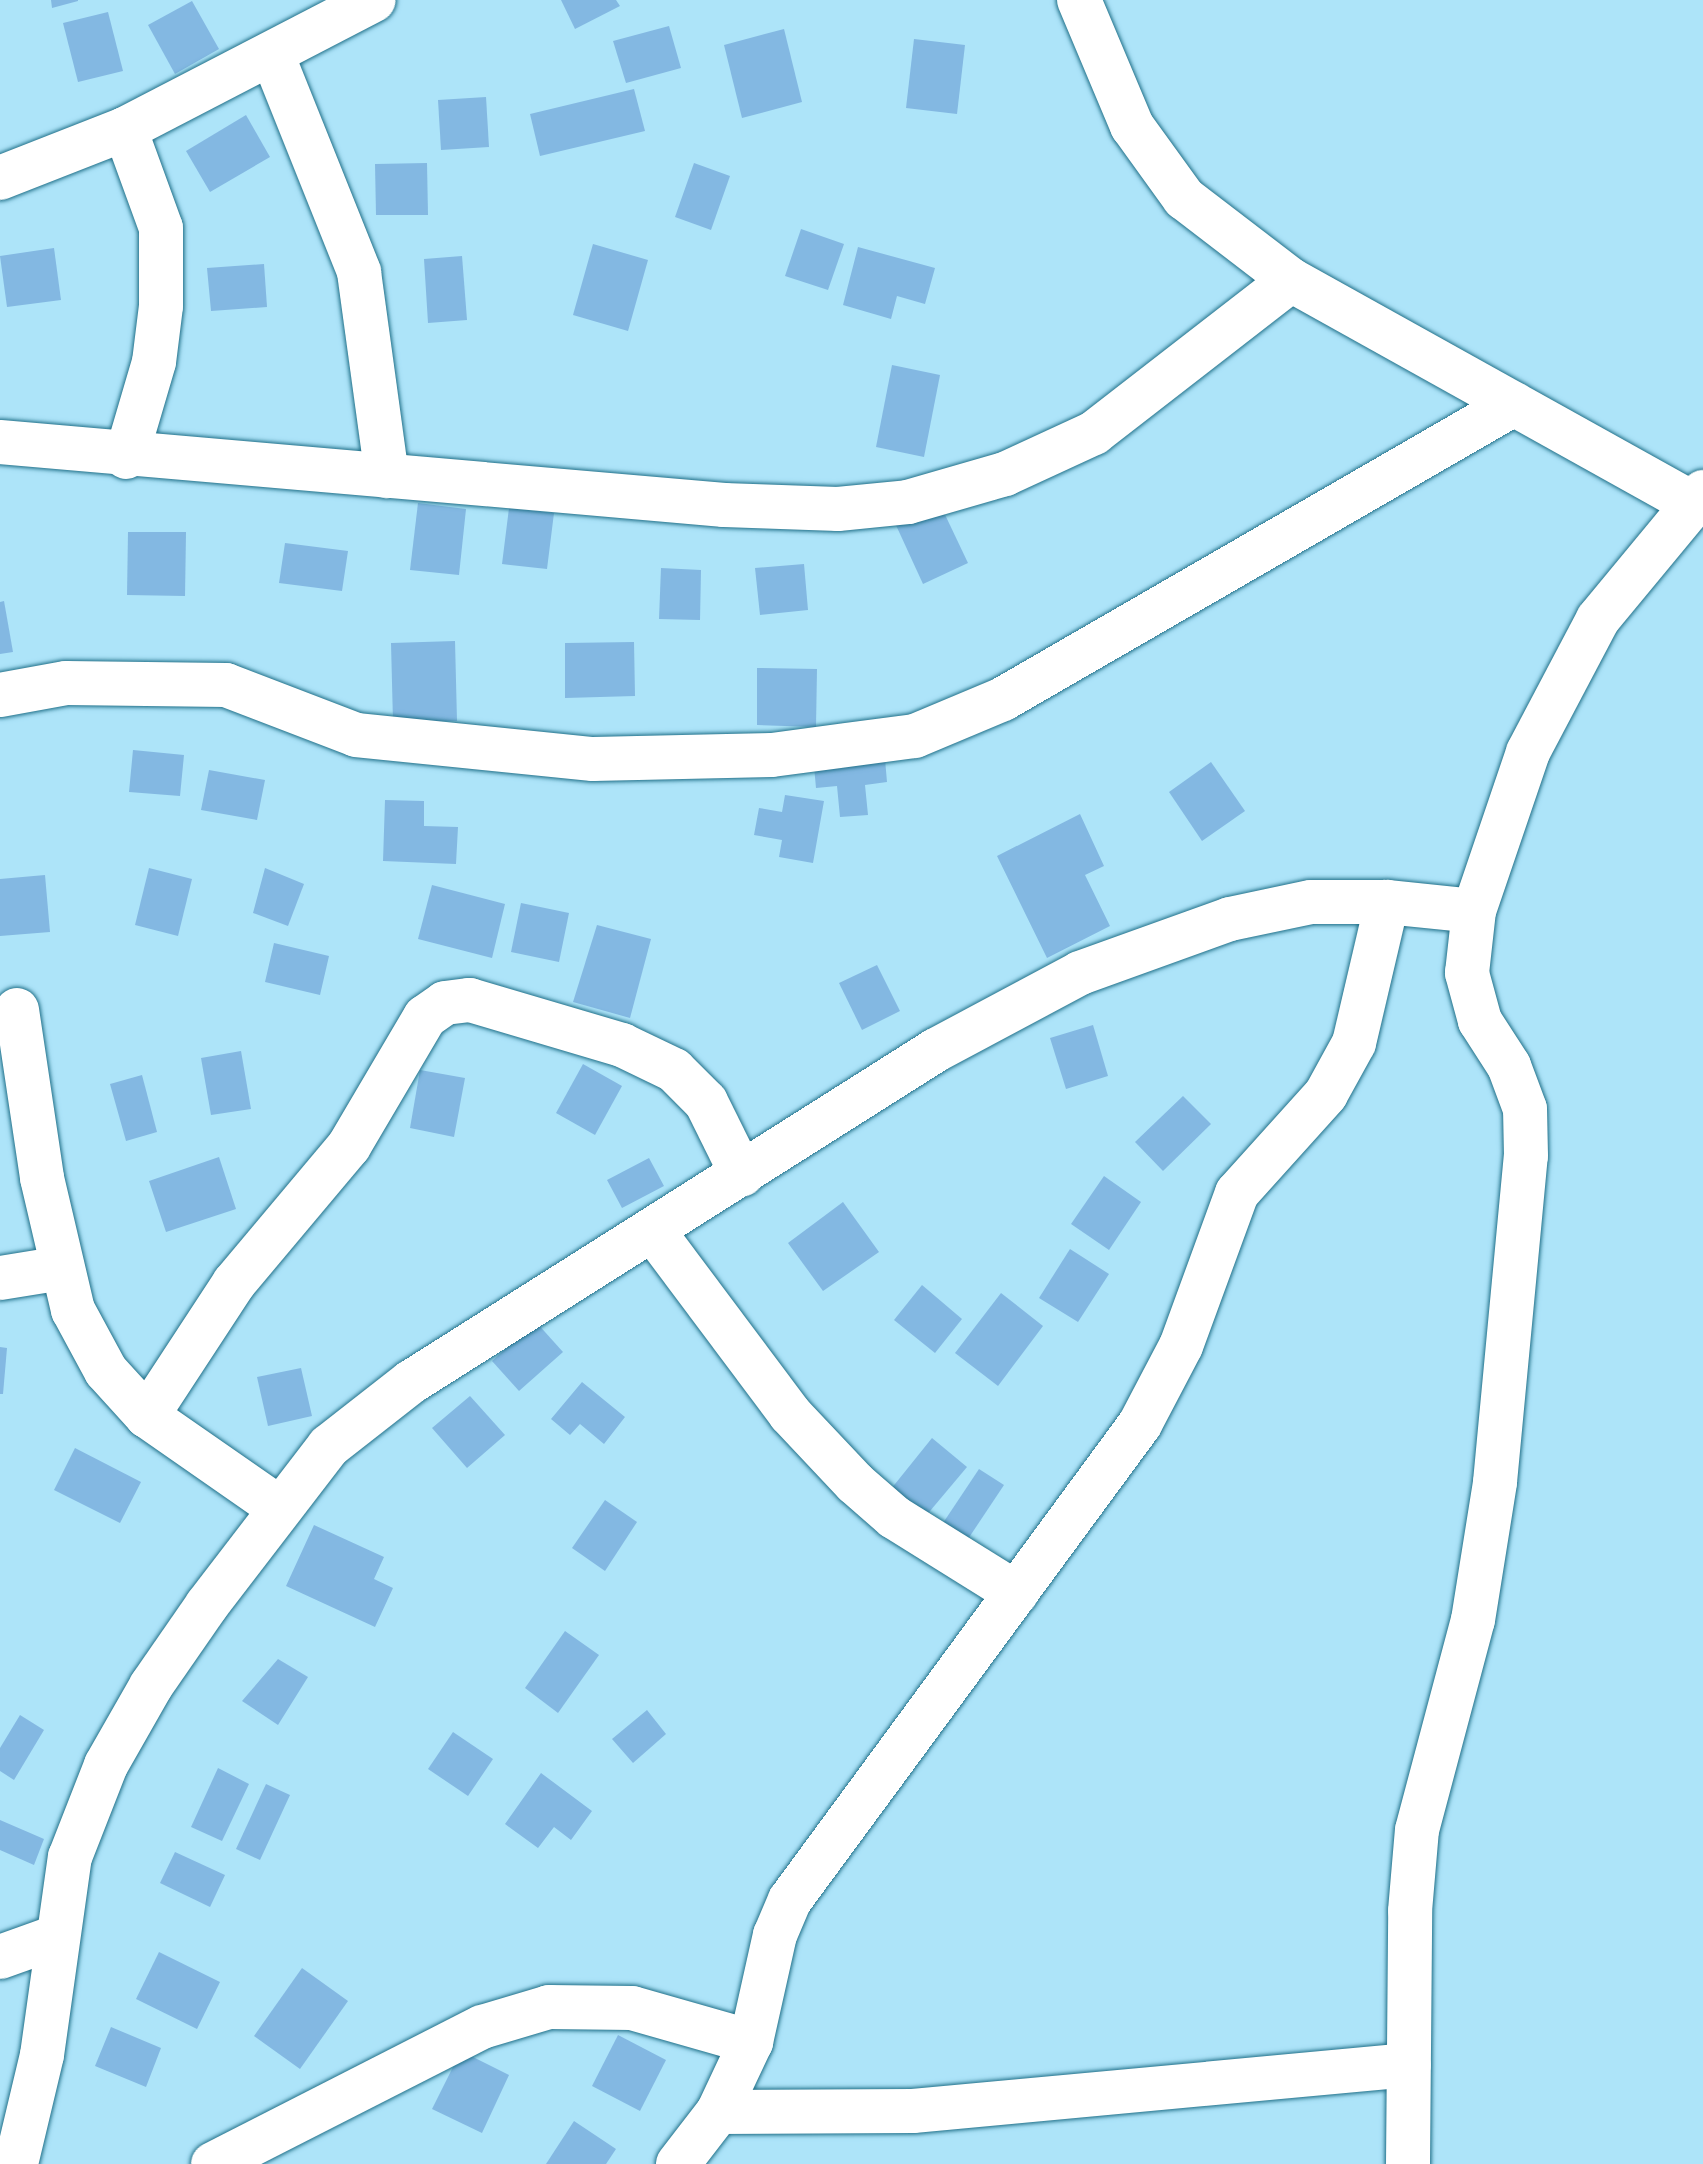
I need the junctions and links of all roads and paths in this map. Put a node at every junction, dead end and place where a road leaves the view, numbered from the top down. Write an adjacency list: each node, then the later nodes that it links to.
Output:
1 (374, 0): 3 (street)
2 (1079, 0): 6 (street)
3 (272, 54): 4 (street); 10 (street)
4 (125, 129): 5 (street); 9 (street)
5 (0, 178)
6 (1291, 280): 7 (street); 10 (street)
7 (1514, 404): 11 (street); 12 (street)
8 (0, 442): 9 (street)
9 (126, 457): 10 (street)
10 (387, 476)
11 (1698, 498): 14 (street)
12 (0, 695)
13 (1387, 902): 14 (street); 16 (street); 22 (street)
14 (1474, 911): 26 (street)
15 (17, 1010): 18 (street)
16 (742, 1175): 17 (street); 20 (street)
17 (654, 1232): 21 (street); 22 (street)
18 (62, 1268): 19 (street); 20 (street)
19 (0, 1278)
20 (147, 1416): 21 (street)
21 (278, 1507): 23 (street)
22 (1016, 1593): 25 (street)
23 (56, 1937): 24 (street); 28 (street)
24 (0, 1957)
25 (751, 2042): 27 (street); 29 (street)
26 (1409, 2065): 27 (street); 31 (street)
27 (718, 2112): 30 (street)
28 (16, 2164)
29 (213, 2164)
30 (678, 2164)
31 (1408, 2164)

